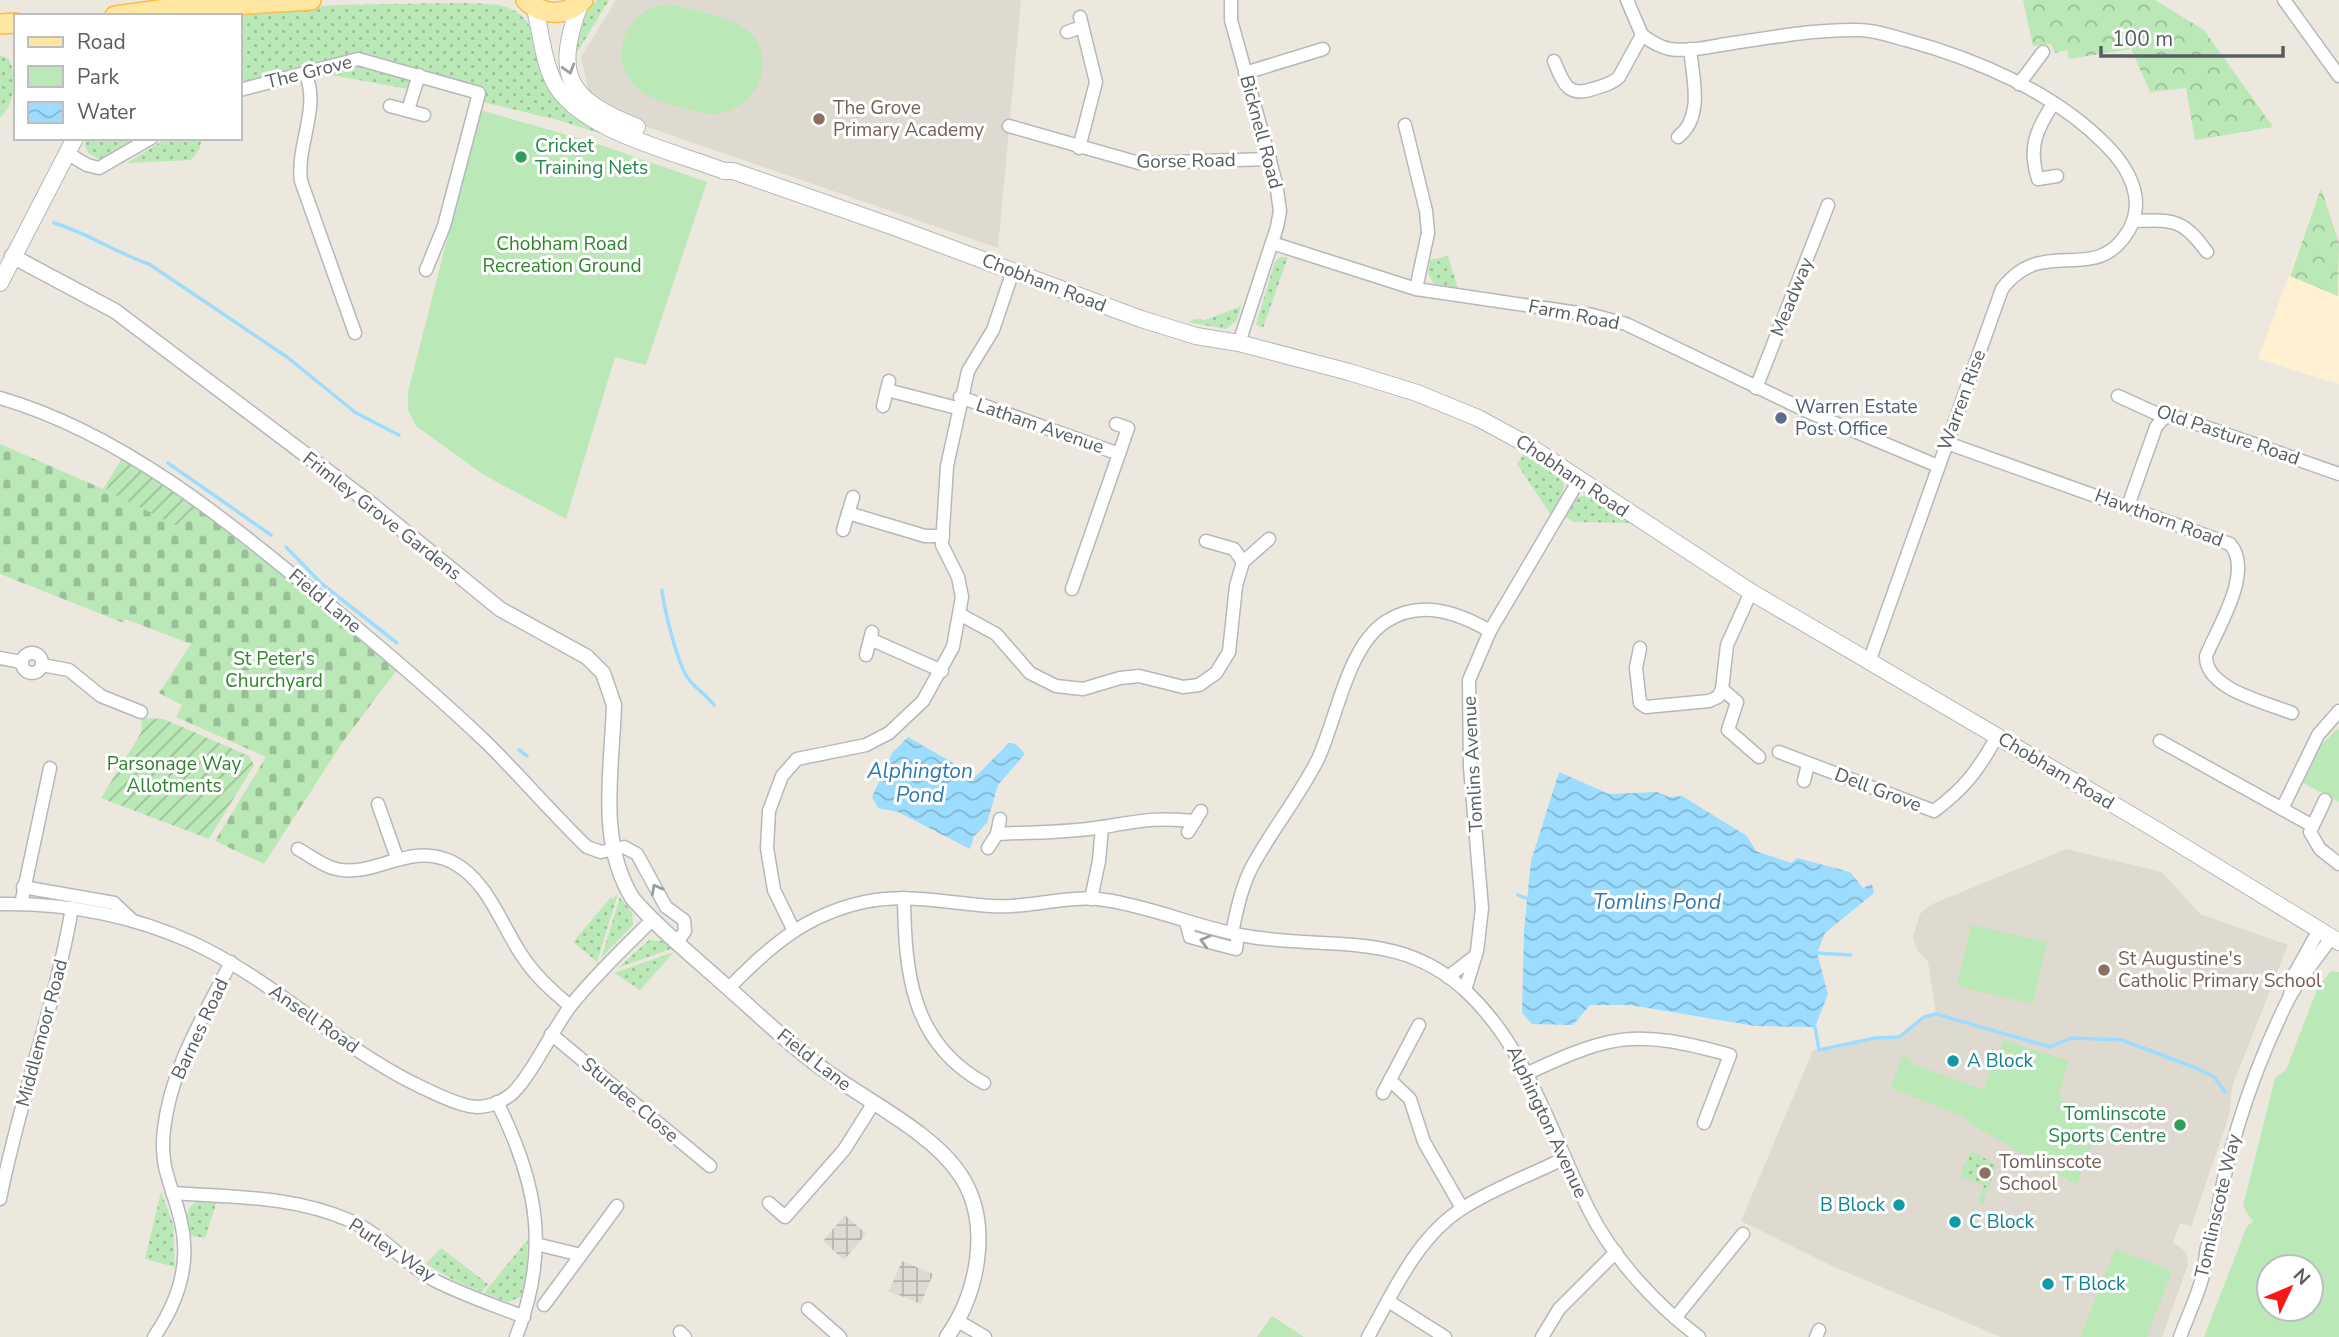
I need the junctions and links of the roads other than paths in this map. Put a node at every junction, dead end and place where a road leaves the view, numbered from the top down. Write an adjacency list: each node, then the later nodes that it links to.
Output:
1 (312, 0): 7 (main road)
2 (1231, 0): 17 (street, Bicknell Road)
3 (1627, 0): 11 (street)
4 (2284, 0): 19 (street)
5 (582, 2): 6 (main road); 36 (main road, Chobham Road, one-way to 36)
6 (526, 3): 36 (main road, Chobham Road)
7 (222, 7): 8 (main road); 9 (main road)
8 (156, 14)
9 (182, 14)
10 (1067, 32): 33 (street)
11 (1642, 35): 13 (street); 15 (street)
12 (1323, 49): 17 (street)
13 (1690, 49): 20 (street); 30 (street)
14 (2043, 52): 20 (street)
15 (1553, 69)
16 (305, 73): 18 (street, The Grove); 21 (street, The Grove); 47 (street)
17 (1245, 73): 35 (street, Bicknell Road)
18 (419, 75): 24 (street); 43 (street, The Grove)
19 (2339, 76)
20 (2019, 84): 22 (street)
21 (242, 89)
22 (2053, 104): 37 (street); 39 (street)
23 (390, 106): 24 (street)
24 (408, 110): 25 (street)
25 (424, 116)
26 (1027, 116): 29 (street)
27 (1405, 125): 46 (street)
28 (1009, 126): 29 (street, Gorse Road)
29 (1023, 130): 33 (street, Gorse Road)
30 (1678, 137)
31 (74, 140): 34 (main road)
32 (147, 140): 34 (street)
33 (1079, 148): 35 (street, Gorse Road)
34 (67, 153): 42 (main road)
35 (1270, 159): 40 (street, Bicknell Road)
36 (733, 171): 44 (main road, Chobham Road)
37 (2057, 176)
38 (1828, 205): 49 (street, Meadway)
39 (2133, 221): 41 (street); 56 (street, Warren Rise)
40 (1272, 243): 46 (street, Farm Road); 48 (street, Bicknell Road)
41 (2207, 253)
42 (12, 256): 45 (main road); 99 (street, Frimley Grove Gardens)
43 (426, 270)
44 (1013, 271): 48 (main road, Chobham Road); 52 (street)
45 (0, 283)
46 (1416, 289): 49 (street, Farm Road)
47 (355, 333)
48 (1239, 343): 60 (main road, Chobham Road)
49 (1756, 388): 58 (street, Farm Road)
50 (2118, 396): 54 (street, Old Pasture Road)
51 (0, 398): 99 (street, Field Lane)
52 (959, 403): 53 (street, Latham Avenue); 57 (street, Latham Avenue); 65 (street)
53 (883, 406)
54 (2164, 417): 59 (street, Old Pasture Road); 62 (street)
55 (1116, 424): 57 (street, Latham Avenue)
56 (1947, 443): 58 (street, Warren Rise); 62 (street, Hawthorn Road)
57 (1119, 454): 69 (street, Latham Avenue)
58 (1938, 466): 76 (street, Warren Rise)
59 (2339, 474)
60 (1579, 480): 70 (main road, Chobham Road); 72 (street, Tomlins Avenue)
61 (853, 497): 63 (street)
62 (2128, 506): 81 (street, Hawthorn Road)
63 (848, 513): 64 (street); 65 (street)
64 (843, 530)
65 (943, 536): 71 (street)
66 (1269, 539): 68 (street)
67 (1206, 541): 68 (street)
68 (1243, 562): 71 (street)
69 (1072, 589)
70 (1751, 593): 76 (main road, Chobham Road); 78 (street)
71 (961, 615): 77 (street)
72 (1490, 631): 112 (street); 115 (street, Tomlins Avenue)
73 (1640, 648): 78 (street)
74 (866, 654): 77 (street)
75 (0, 658): 80 (street)
76 (1869, 662): 82 (main road, Chobham Road)
77 (942, 671): 111 (street)
78 (1722, 689): 85 (street)
79 (2339, 711): 91 (street)
80 (141, 712)
81 (2292, 713)
82 (1997, 736): 86 (street, Dell Grove); 113 (main road, Chobham Road)
83 (2160, 741): 91 (street)
84 (1779, 752): 86 (street, Dell Grove)
85 (1759, 757)
86 (1808, 764): 88 (street, Dell Grove)
87 (50, 768): 102 (street)
88 (1804, 781)
89 (2325, 800): 94 (street)
90 (378, 804): 100 (street)
91 (2282, 809): 94 (street)
92 (1000, 819): 96 (street)
93 (1195, 821): 95 (street)
94 (2311, 825): 101 (street)
95 (1102, 827): 96 (street); 104 (street)
96 (998, 834): 97 (street)
97 (988, 848)
98 (298, 849): 100 (street)
99 (611, 851): 108 (street, Field Lane); 114 (street, Field Lane, one-way to 99)
100 (397, 858): 120 (street)
101 (2339, 864)
102 (23, 887): 106 (street); 110 (street, Ansell Road)
103 (904, 898): 104 (street, Alphington Avenue); 111 (street, Alphington Avenue); 125 (street)
104 (1091, 898): 109 (street, Alphington Avenue)
105 (0, 904): 106 (street, Ansell Road)
106 (21, 904): 107 (street, Ansell Road)
107 (72, 908): 110 (street, Ansell Road); 133 (street, Middlemoor Road)
108 (652, 920): 114 (street, Field Lane); 120 (street)
109 (1186, 920): 112 (street, Alphington Avenue); 112 (street, one-way to 109)
110 (134, 921): 116 (street, Ansell Road)
111 (793, 929): 118 (street, Alphington Avenue)
112 (1235, 934): 117 (street, Alphington Avenue)
113 (2329, 937): 156 (street, Tomlinscote Way)
114 (677, 942): 118 (street, Field Lane)
115 (1474, 957): 117 (street); 119 (street, Tomlins Avenue)
116 (231, 962): 127 (street, Ansell Road); 132 (street, Barnes Road)
117 (1448, 977): 119 (street, Alphington Avenue)
118 (729, 988): 128 (street, Field Lane)
119 (1465, 990): 123 (street, Alphington Avenue)
120 (570, 1006): 122 (street)
121 (1419, 1025): 124 (street)
122 (551, 1034): 127 (street); 131 (street, Sturdee Close)
123 (1526, 1074): 129 (street); 130 (street, Alphington Avenue)
124 (1390, 1080): 126 (street); 136 (street)
125 (984, 1083)
126 (1383, 1093)
127 (497, 1102): 138 (street)
128 (873, 1104): 134 (street); 146 (street, Field Lane)
129 (1704, 1123)
130 (1565, 1158): 136 (street); 139 (street, Alphington Avenue)
131 (710, 1166)
132 (172, 1193): 144 (street, Purley Way); 147 (street, Barnes Road)
133 (0, 1199)
134 (769, 1203)
135 (617, 1206): 140 (street)
136 (1462, 1208): 141 (street)
137 (1729, 1227): 145 (street)
138 (536, 1244): 140 (street); 144 (street)
139 (1616, 1252): 145 (street, Alphington Avenue); 154 (street)
140 (581, 1255): 142 (street)
141 (1388, 1301): 152 (street); 153 (street)
142 (544, 1305)
143 (808, 1309): 149 (street)
144 (524, 1317): 148 (street)
145 (1675, 1318): 155 (street, Alphington Avenue)
146 (958, 1321): 150 (street); 151 (street)
147 (154, 1337)
148 (516, 1337)
149 (840, 1337)
150 (947, 1337)
151 (985, 1337)
152 (1368, 1337)
153 (1445, 1337)
154 (1542, 1337)
155 (1699, 1337)
156 (2180, 1337)

